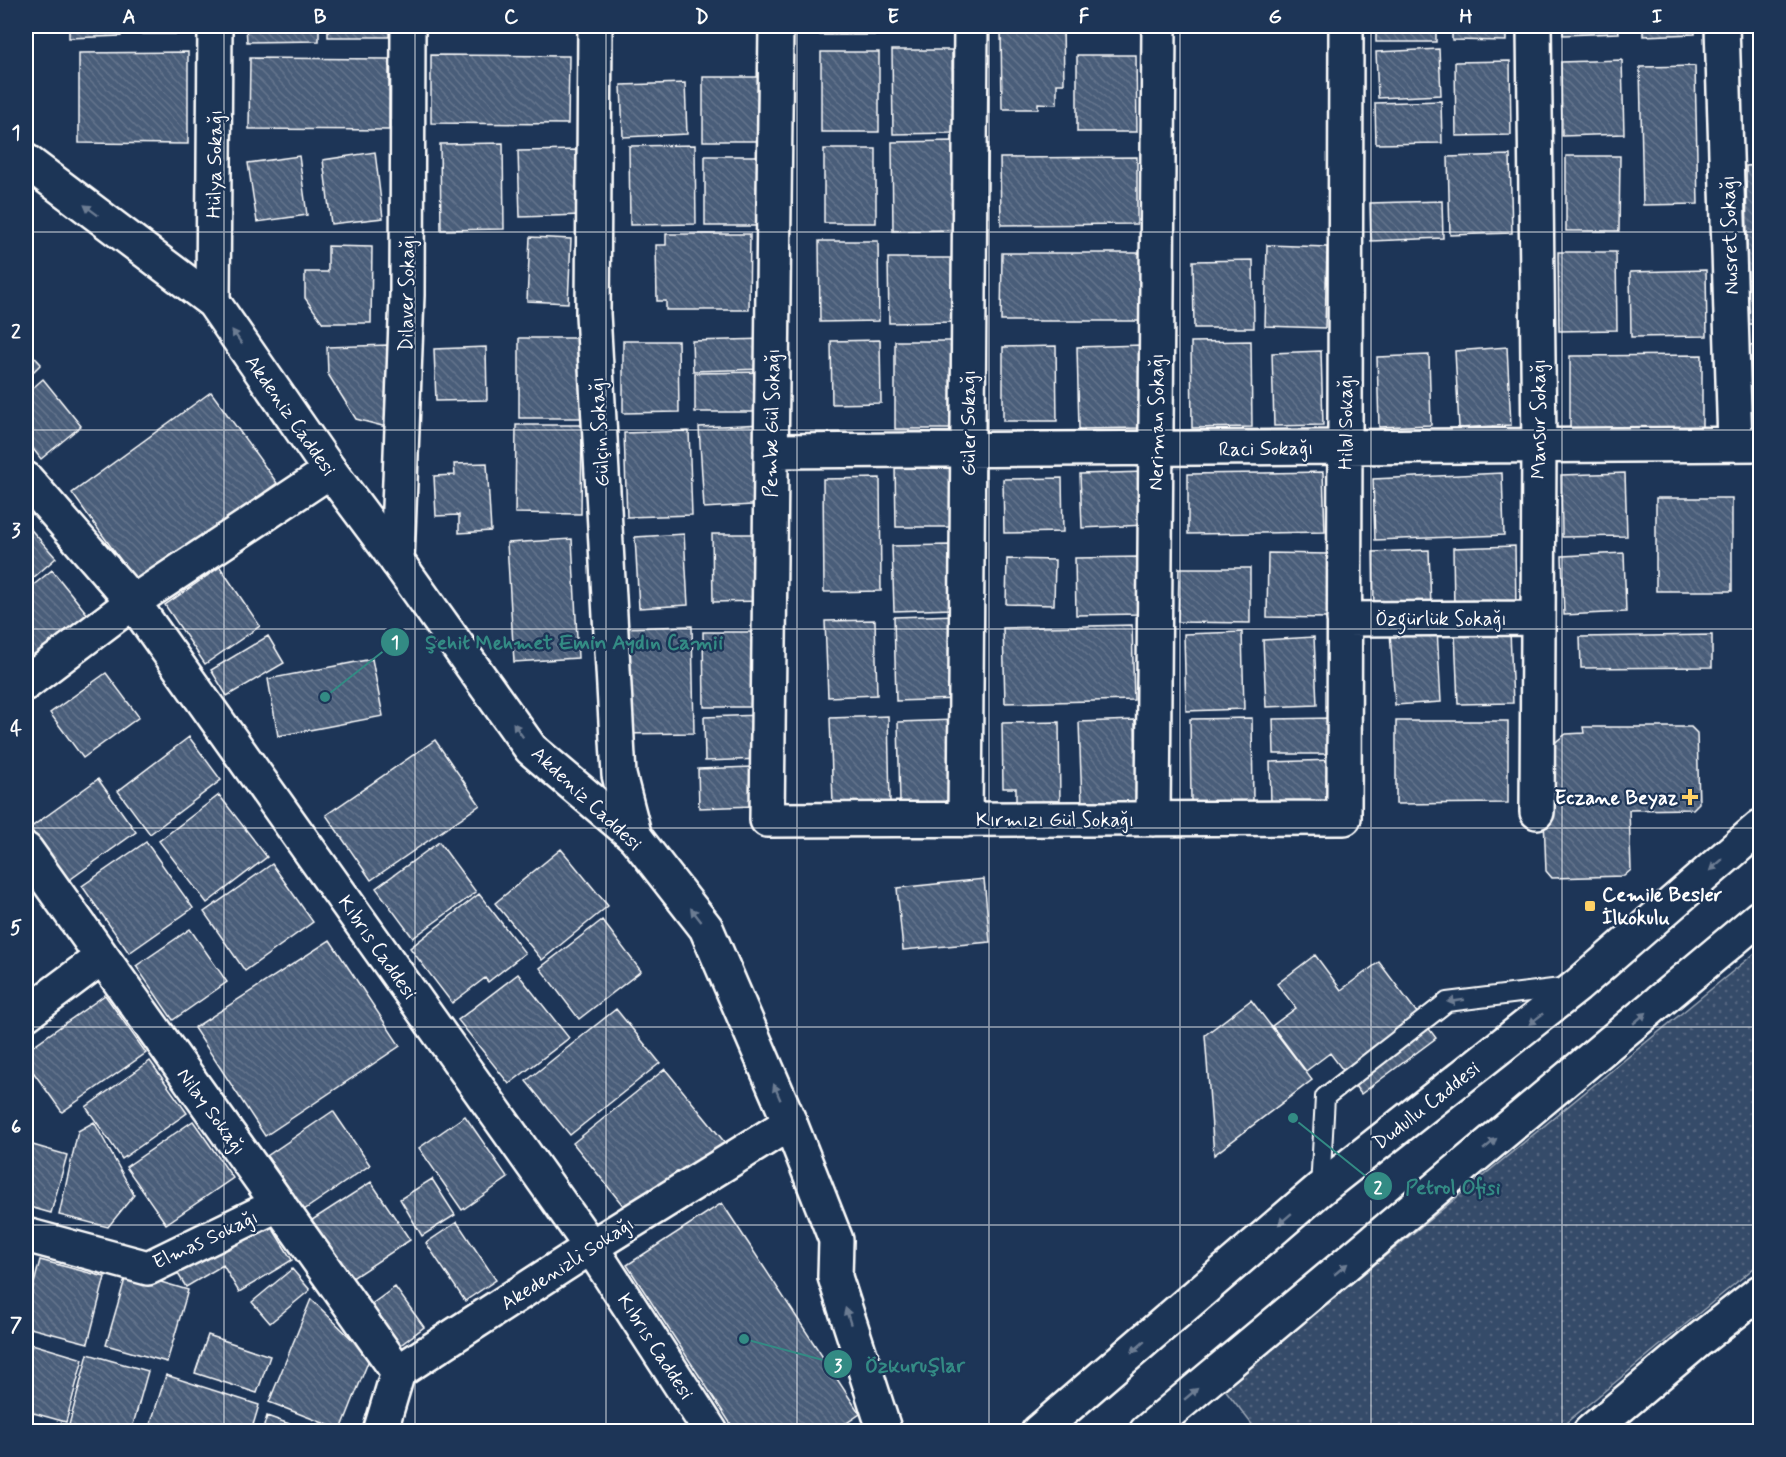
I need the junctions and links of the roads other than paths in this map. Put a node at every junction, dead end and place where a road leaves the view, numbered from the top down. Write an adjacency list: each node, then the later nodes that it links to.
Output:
1 (215, 26): 11 (street, Hülya Sokağı)
2 (408, 26): 20 (street, Dilaver Sokağı)
3 (595, 26): 31 (street, Gülçin Sokağı)
4 (776, 26): 17 (street, Pembe Gül Sokağı)
5 (971, 26): 16 (street, Güler Sokağı)
6 (1159, 26): 15 (street, Neriman Sokağı)
7 (1346, 26): 14 (street, Hilal Sokağı)
8 (1534, 26): 13 (street, Mansur Sokağı)
9 (1722, 26): 12 (street, Nusret Sokağı)
10 (26, 160): 11 (street, Akdeniz Caddesi, one-way to 10)
11 (213, 302): 18 (street, Akdeniz Caddesi, one-way to 11)
12 (1748, 444): 13 (street, Raci Sokağı)
13 (1539, 445): 14 (street, Raci Sokağı); 22 (street, Mansur Sokağı)
14 (1345, 447): 15 (street, Raci Sokağı); 23 (street, Hilal Sokağı)
15 (1156, 449): 16 (street, Raci Sokağı); 27 (street, Neriman Sokağı)
16 (968, 450): 17 (street, Raci Sokağı); 29 (street, Güler Sokağı)
17 (771, 451): 28 (street, Pembe Gül Sokağı)
18 (330, 471): 20 (street, Akdeniz Caddesi); 21 (street)
19 (26, 478): 21 (street, Kıbrıs Caddesi)
20 (397, 561): 31 (street, Akdeniz Caddesi, one-way to 20)
21 (133, 602): 24 (street); 41 (street, Kıbrıs Caddesi)
22 (1538, 618): 23 (street, Özgürlük Sokağı); 25 (street, Mansur Sokağı)
23 (1344, 619): 26 (street, Hilal Sokağı)
24 (26, 683)
25 (1537, 812)
26 (1344, 818): 27 (street, Kırmızı Gül Sokağı)
27 (1153, 819): 29 (street, Kırmızı Gül Sokağı)
28 (767, 820): 29 (street, Kırmızı Gül Sokağı)
29 (965, 820)
30 (1761, 827): 35 (street, Dudullu Caddesi, one-way to 35)
31 (635, 837): 37 (street, Akdeniz Caddesi, one-way to 31)
32 (26, 850): 34 (street, Nilay Sokağı)
33 (1761, 917): 48 (street, one-way to 33)
34 (102, 957): 36 (street); 39 (street, Nilay Sokağı)
35 (1577, 986): 38 (street, Dudullu Caddesi, one-way to 38); 38 (lane, one-way to 38)
36 (26, 1014)
37 (790, 1123): 41 (street, Akedenizli Sokağı); 46 (street, Akdeniz Caddesi, one-way to 37)
38 (1320, 1189): 47 (street, Dudullu Caddesi, one-way to 47)
39 (279, 1204): 40 (street, Elmas Sokağı); 43 (street, Nilay Sokağı)
40 (26, 1235)
41 (591, 1247): 43 (street, Akedenizli Sokağı); 45 (street, Kıbrıs Caddesi)
42 (1761, 1292): 49 (street)
43 (398, 1372): 44 (street)
44 (380, 1431)
45 (711, 1431)
46 (885, 1431)
47 (1038, 1431)
48 (1146, 1431)
49 (1590, 1431)

